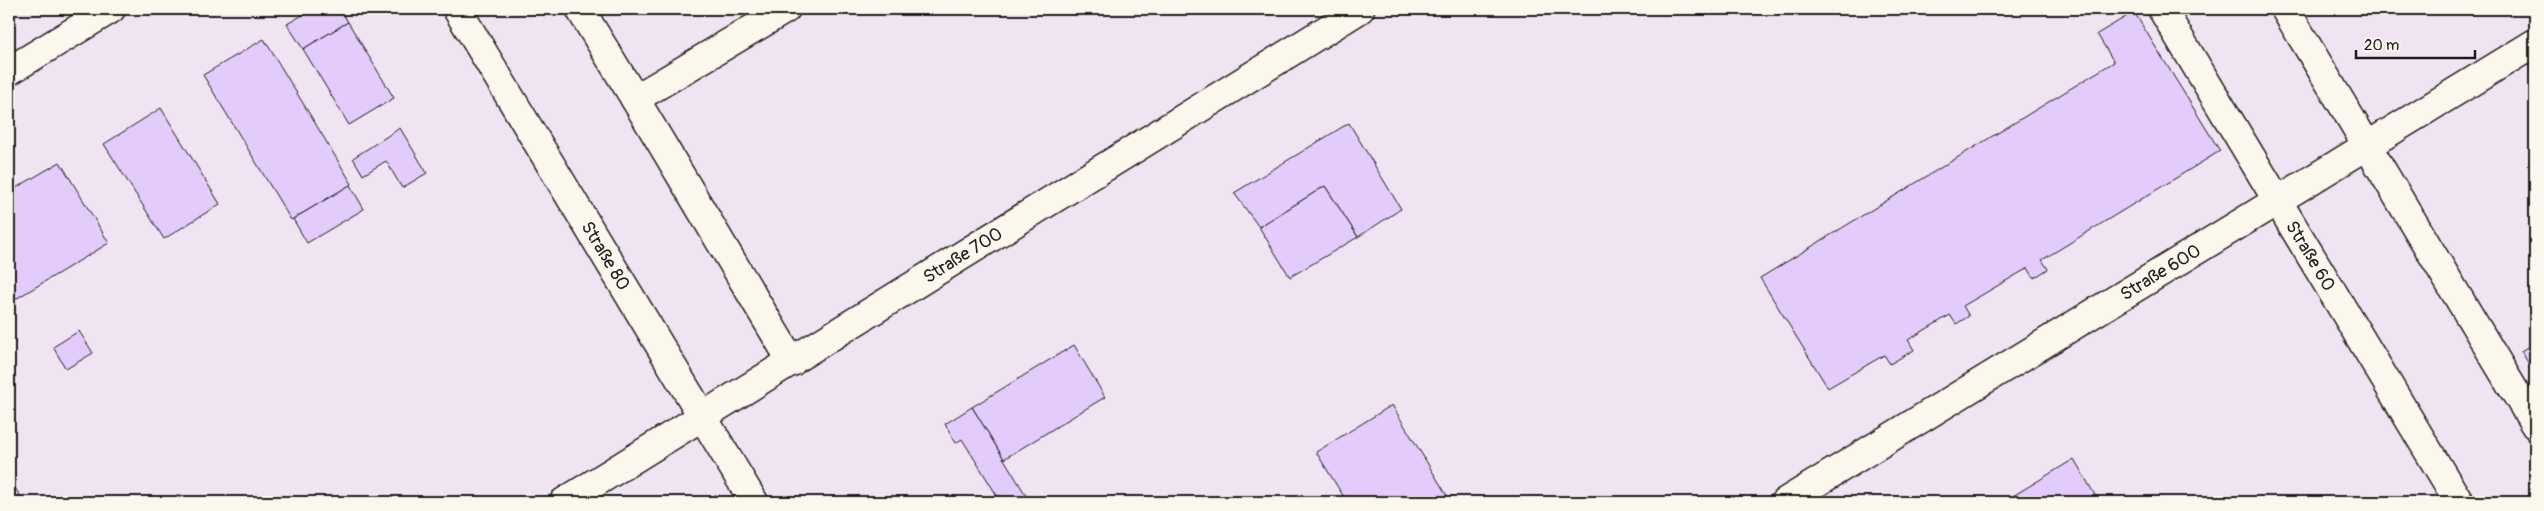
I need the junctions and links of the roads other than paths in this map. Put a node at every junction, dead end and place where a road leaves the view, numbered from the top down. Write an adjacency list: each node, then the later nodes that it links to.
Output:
1 (111, 9): 9 (street)
2 (457, 9): 14 (street, Straße 80)
3 (580, 9): 10 (street)
4 (786, 9): 10 (street)
5 (1360, 9): 13 (street, Straße 700)
6 (2162, 9): 12 (street, Straße 60)
7 (2285, 9): 11 (street)
8 (2535, 43): 11 (street, Straße 600)
9 (9, 71)
10 (635, 99): 13 (street)
11 (2368, 145): 12 (street, Straße 600); 15 (street)
12 (2278, 199): 18 (street, Straße 600); 19 (street, Straße 60)
13 (792, 362): 14 (street, Straße 700)
14 (703, 417): 16 (street, Straße 700); 17 (street, Straße 80)
15 (2535, 425)
16 (564, 502)
17 (754, 502)
18 (1785, 502)
19 (2459, 502)

